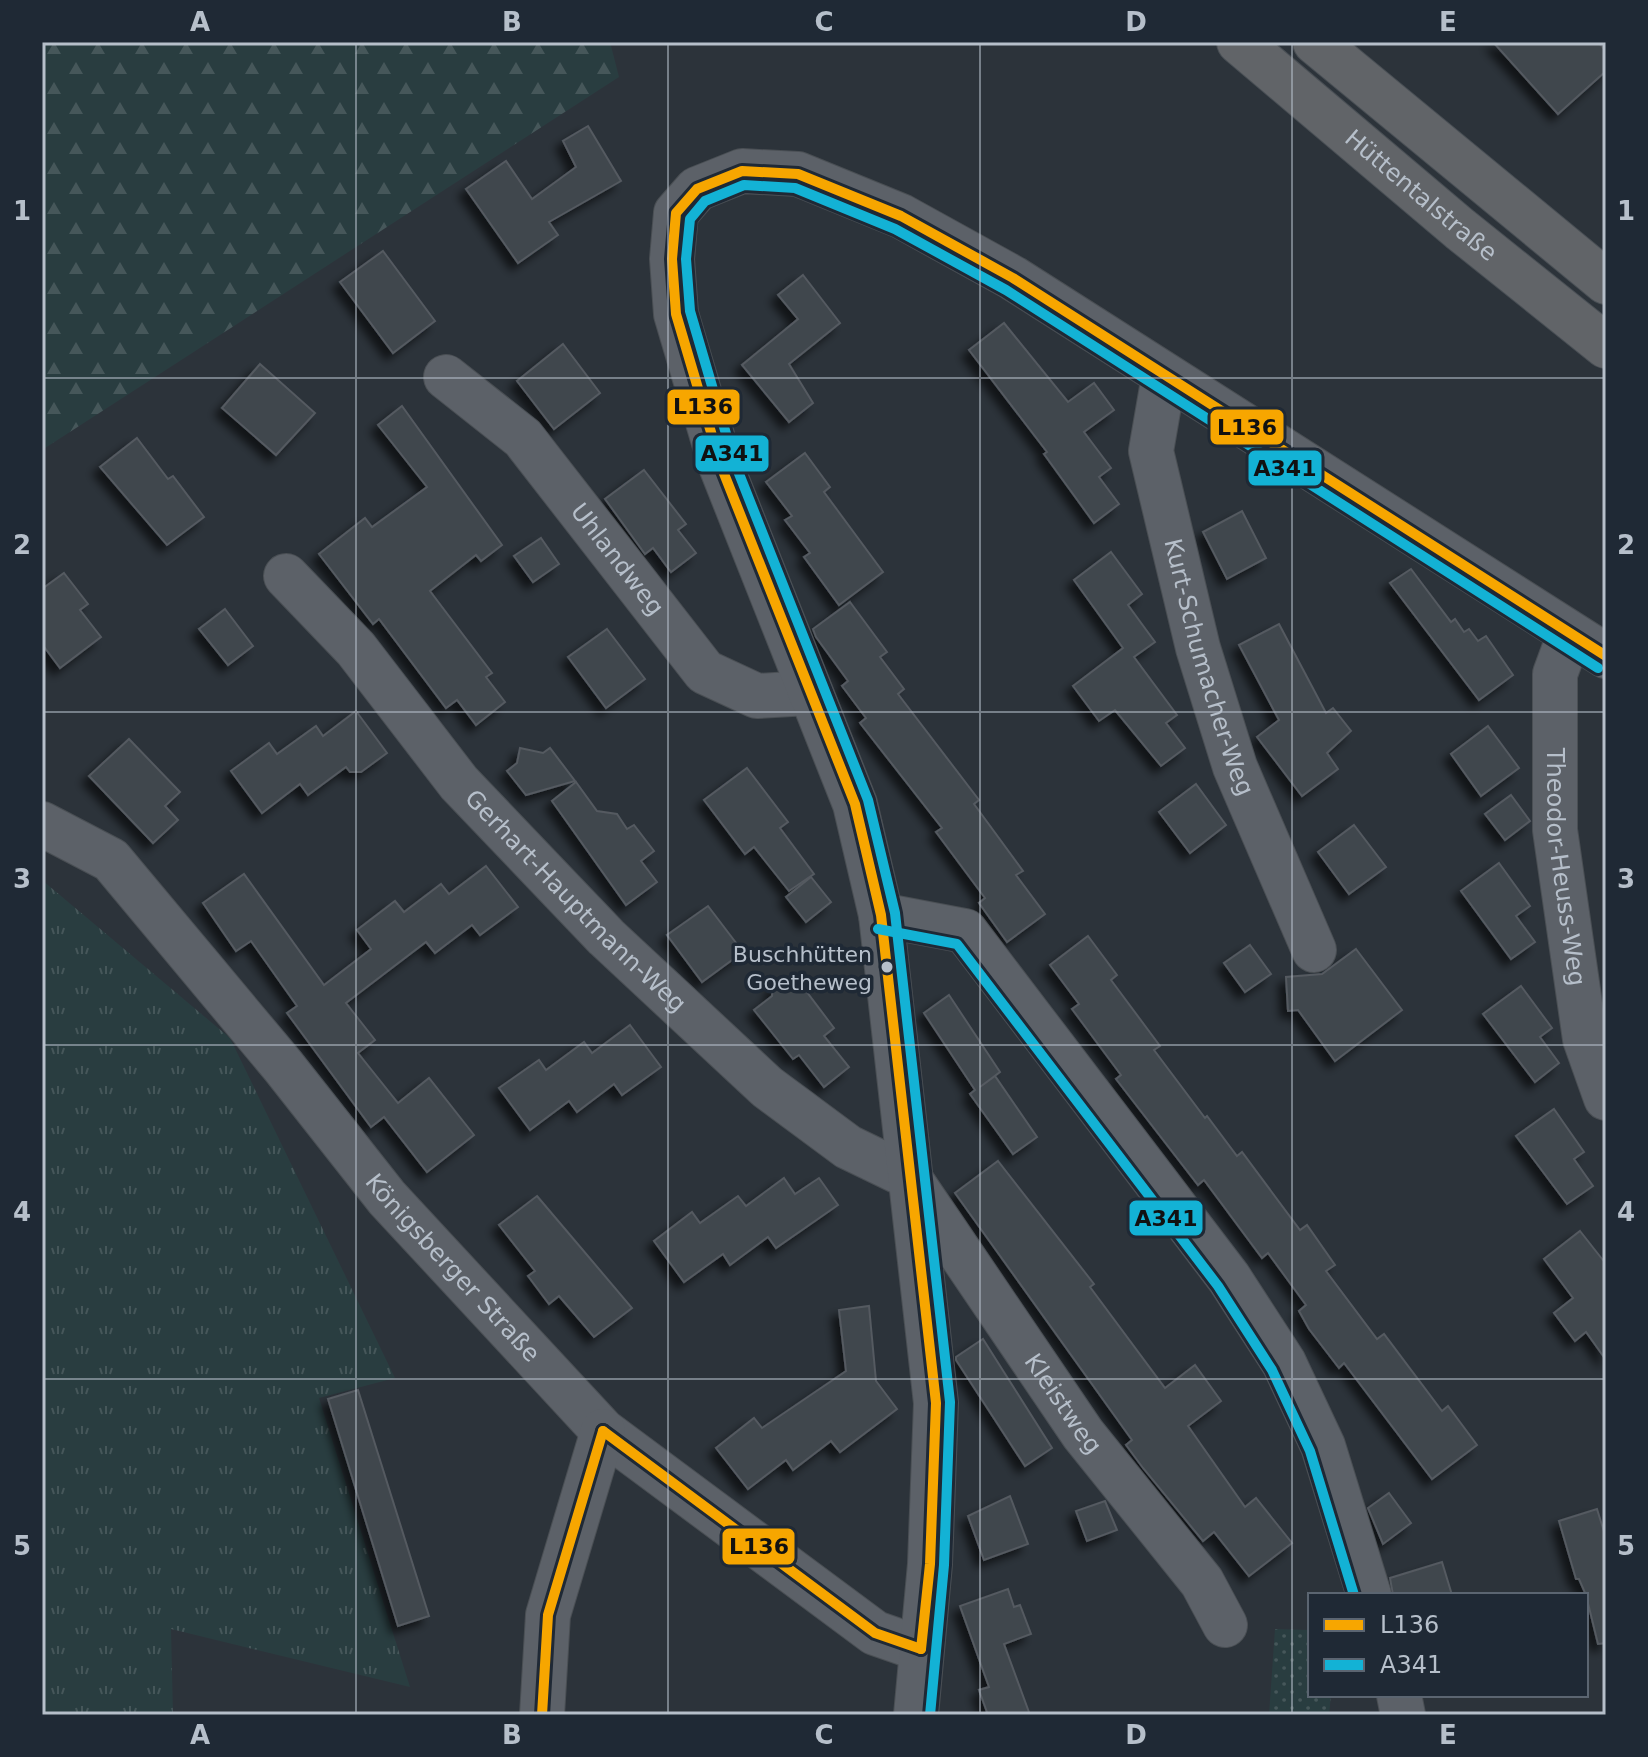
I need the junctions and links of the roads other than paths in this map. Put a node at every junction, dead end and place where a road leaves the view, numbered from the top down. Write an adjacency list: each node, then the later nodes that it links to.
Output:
1 (1239, 42): 4 (highway, Hüttentalstraße)
2 (1315, 42): 3 (highway, Hüttentalstraße)
3 (1606, 282)
4 (1606, 346)
5 (1164, 376): 8 (street); 9 (street); 12 (street, Kurt-Schumacher-Weg)
6 (446, 377): 9 (street, Uhlandweg)
7 (286, 576): 14 (street, Gerhart-Hauptmann-Weg)
8 (1588, 646): 13 (street, Theodor-Heuss-Weg)
9 (809, 693): 11 (street)
10 (42, 824): 15 (street, Königsberger Straße)
11 (881, 915): 14 (street); 16 (street)
12 (1314, 950)
13 (1606, 1098)
14 (908, 1176): 17 (street, Kleistweg); 18 (street)
15 (603, 1431): 18 (street, Königsberger Straße); 19 (street)
16 (1368, 1593)
17 (1225, 1625)
18 (921, 1649): 20 (street)
19 (542, 1715)
20 (916, 1715)

